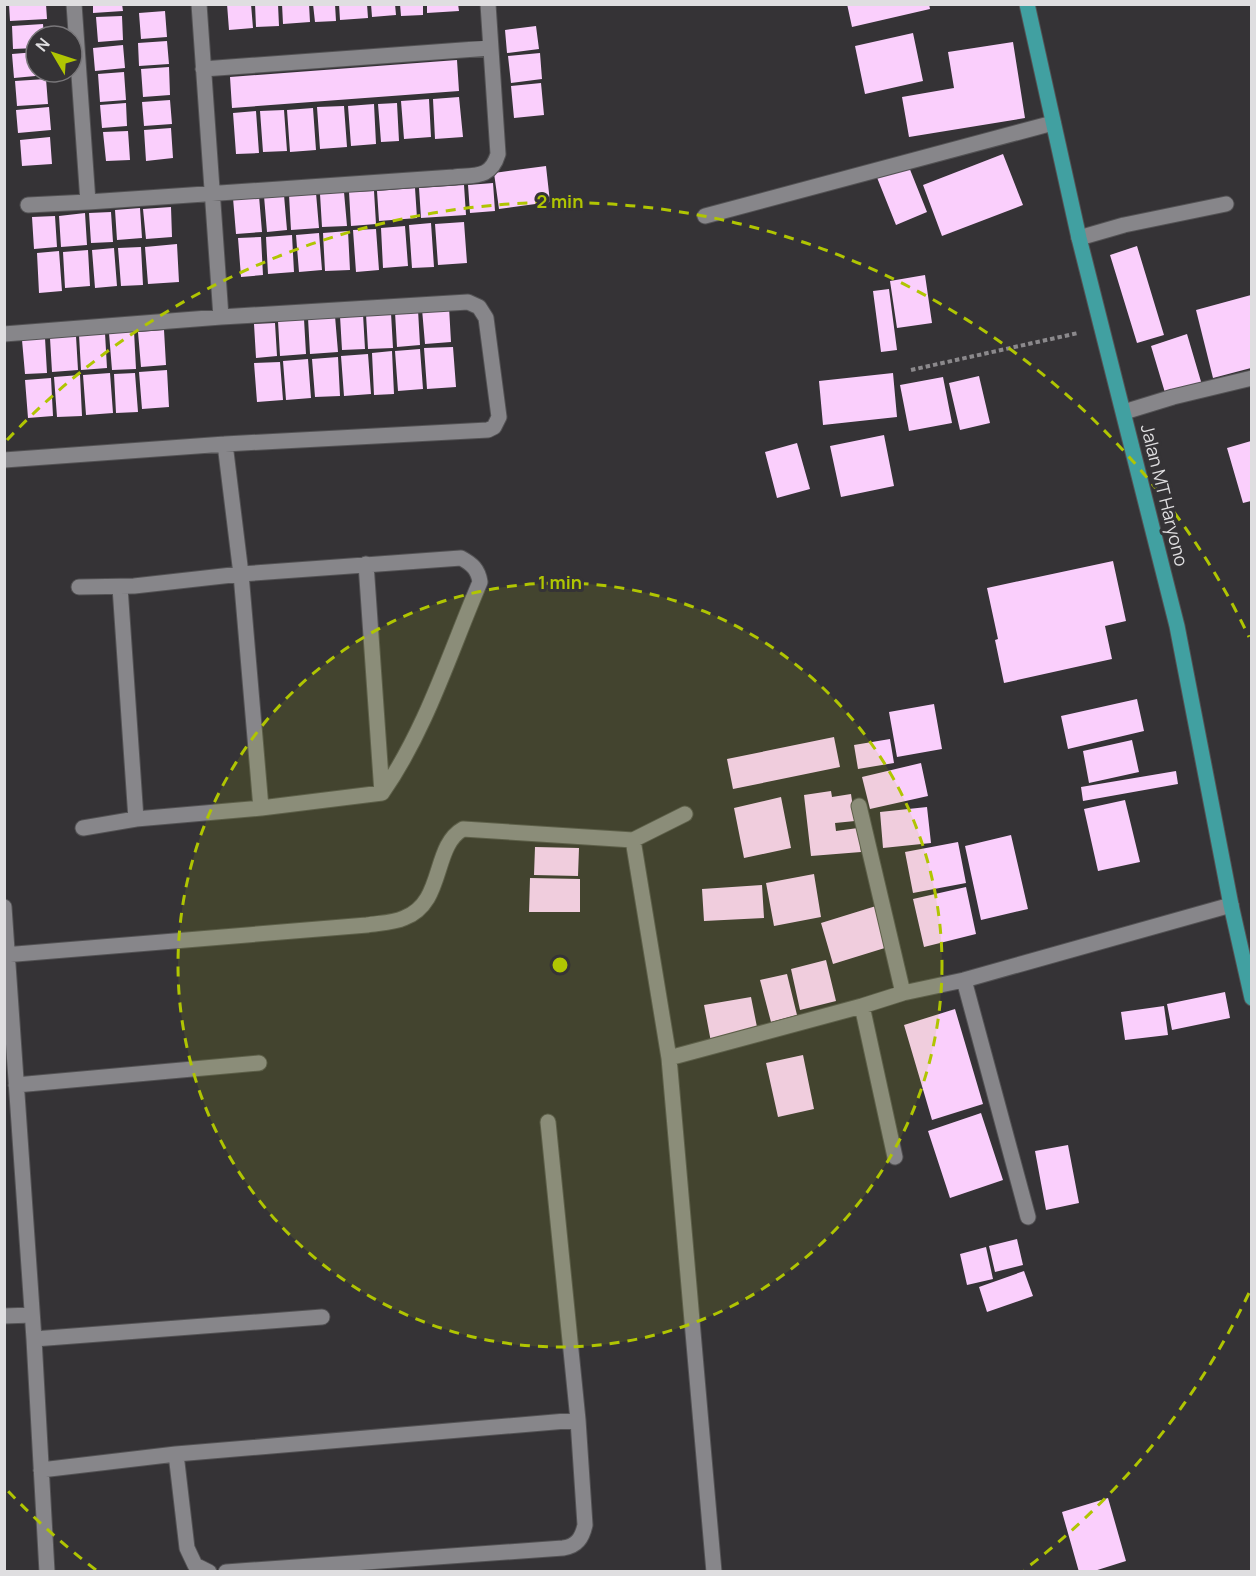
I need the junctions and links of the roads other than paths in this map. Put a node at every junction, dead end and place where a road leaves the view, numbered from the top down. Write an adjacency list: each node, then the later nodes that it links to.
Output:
1 (74, 4): 9 (street)
2 (199, 4): 6 (street)
3 (488, 4): 5 (street)
4 (1027, 4): 7 (main road, Jalan MT Haryono)
5 (490, 48): 6 (street); 8 (street)
6 (203, 69): 8 (street)
7 (1053, 123): 12 (street); 13 (main road, Jalan MT Haryono)
8 (213, 194): 9 (street); 14 (street)
9 (88, 202): 11 (street)
10 (1226, 204): 13 (street)
11 (28, 205)
12 (705, 216)
13 (1079, 238): 17 (main road, Jalan MT Haryono)
14 (221, 317): 15 (street); 18 (street)
15 (4, 334)
16 (1251, 378): 17 (street)
17 (1124, 412): 31 (main road, Jalan MT Haryono)
18 (225, 444): 19 (street); 21 (street)
19 (4, 460)
20 (366, 564): 21 (street); 24 (street); 24 (street)
21 (241, 574): 23 (street); 26 (street)
22 (80, 587): 23 (street)
23 (120, 587): 28 (street)
24 (382, 793): 26 (street)
25 (859, 806): 35 (street)
26 (261, 808): 28 (street)
27 (686, 814): 30 (street)
28 (136, 819): 29 (street)
29 (82, 828)
30 (633, 840): 33 (street); 38 (street)
31 (1231, 905): 34 (street); 36 (main road, Jalan MT Haryono)
32 (4, 907): 33 (street)
33 (6, 955): 40 (street)
34 (964, 980): 35 (street); 43 (street)
35 (903, 993): 37 (street)
36 (1251, 998)
37 (862, 1006): 38 (street); 42 (street)
38 (669, 1058): 54 (street)
39 (259, 1063): 40 (street)
40 (16, 1085): 44 (street)
41 (548, 1122): 48 (street)
42 (895, 1157)
43 (1028, 1217)
44 (32, 1315): 45 (street); 47 (street)
45 (4, 1316)
46 (322, 1317): 47 (street)
47 (34, 1340): 50 (street)
48 (578, 1420): 49 (street); 53 (street)
49 (176, 1454): 50 (street); 52 (street)
50 (41, 1470): 51 (street)
51 (47, 1572)
52 (209, 1572)
53 (226, 1572)
54 (714, 1572)

